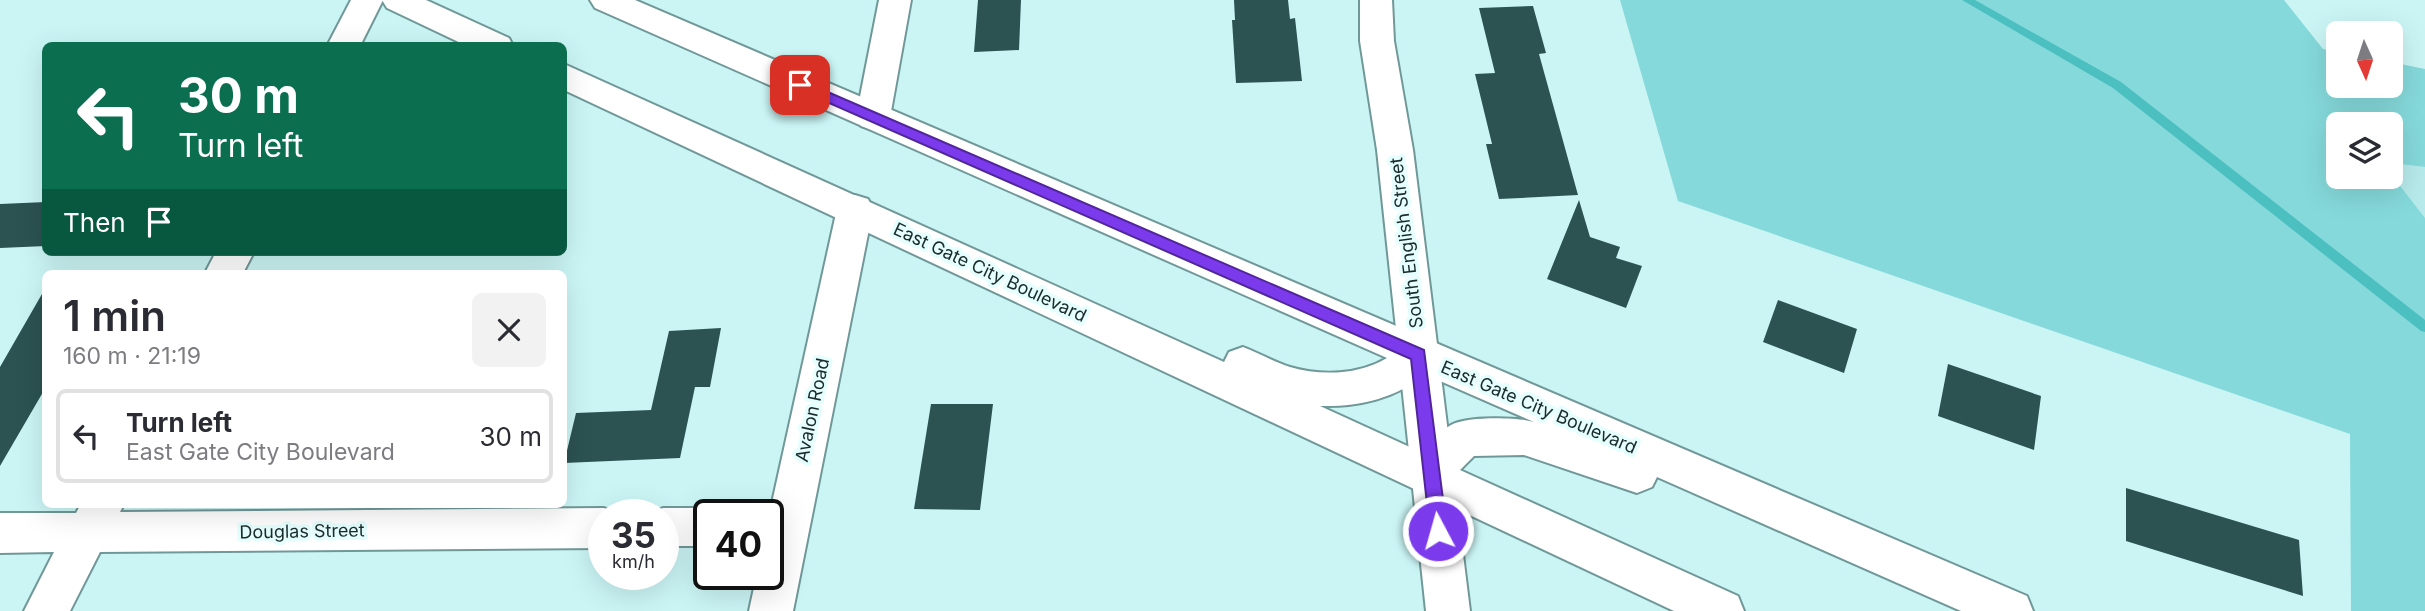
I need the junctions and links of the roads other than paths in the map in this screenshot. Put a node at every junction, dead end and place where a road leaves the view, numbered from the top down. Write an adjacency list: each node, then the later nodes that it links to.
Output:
1 (367, 0): 6 (main road)
2 (398, 0): 7 (main road)
3 (606, 0): 9 (main road, East Gate City Boulevard)
4 (895, 0): 9 (main road)
5 (1376, 0): 12 (main road, South English Street)
6 (345, 42)
7 (488, 42)
8 (567, 77): 10 (main road, East Gate City Boulevard)
9 (873, 117): 12 (main road, East Gate City Boulevard)
10 (855, 209): 11 (main road, East Gate City Boulevard); 14 (main road, Avalon Road)
11 (1037, 294): 12 (main road); 13 (main road, East Gate City Boulevard)
12 (1418, 355): 13 (main road, South English Street); 18 (main road, East Gate City Boulevard)
13 (1432, 478): 18 (main road); 22 (main road, South English Street); 23 (main road, East Gate City Boulevard)
14 (784, 501)
15 (95, 518): 16 (main road, Douglas Street); 17 (main road, Douglas Street); 20 (main road)
16 (588, 528)
17 (0, 533)
18 (1875, 552): 24 (main road, East Gate City Boulevard)
19 (773, 590): 21 (main road, Avalon Road)
20 (46, 611)
21 (771, 611)
22 (1448, 611)
23 (1722, 611)
24 (2011, 611)

